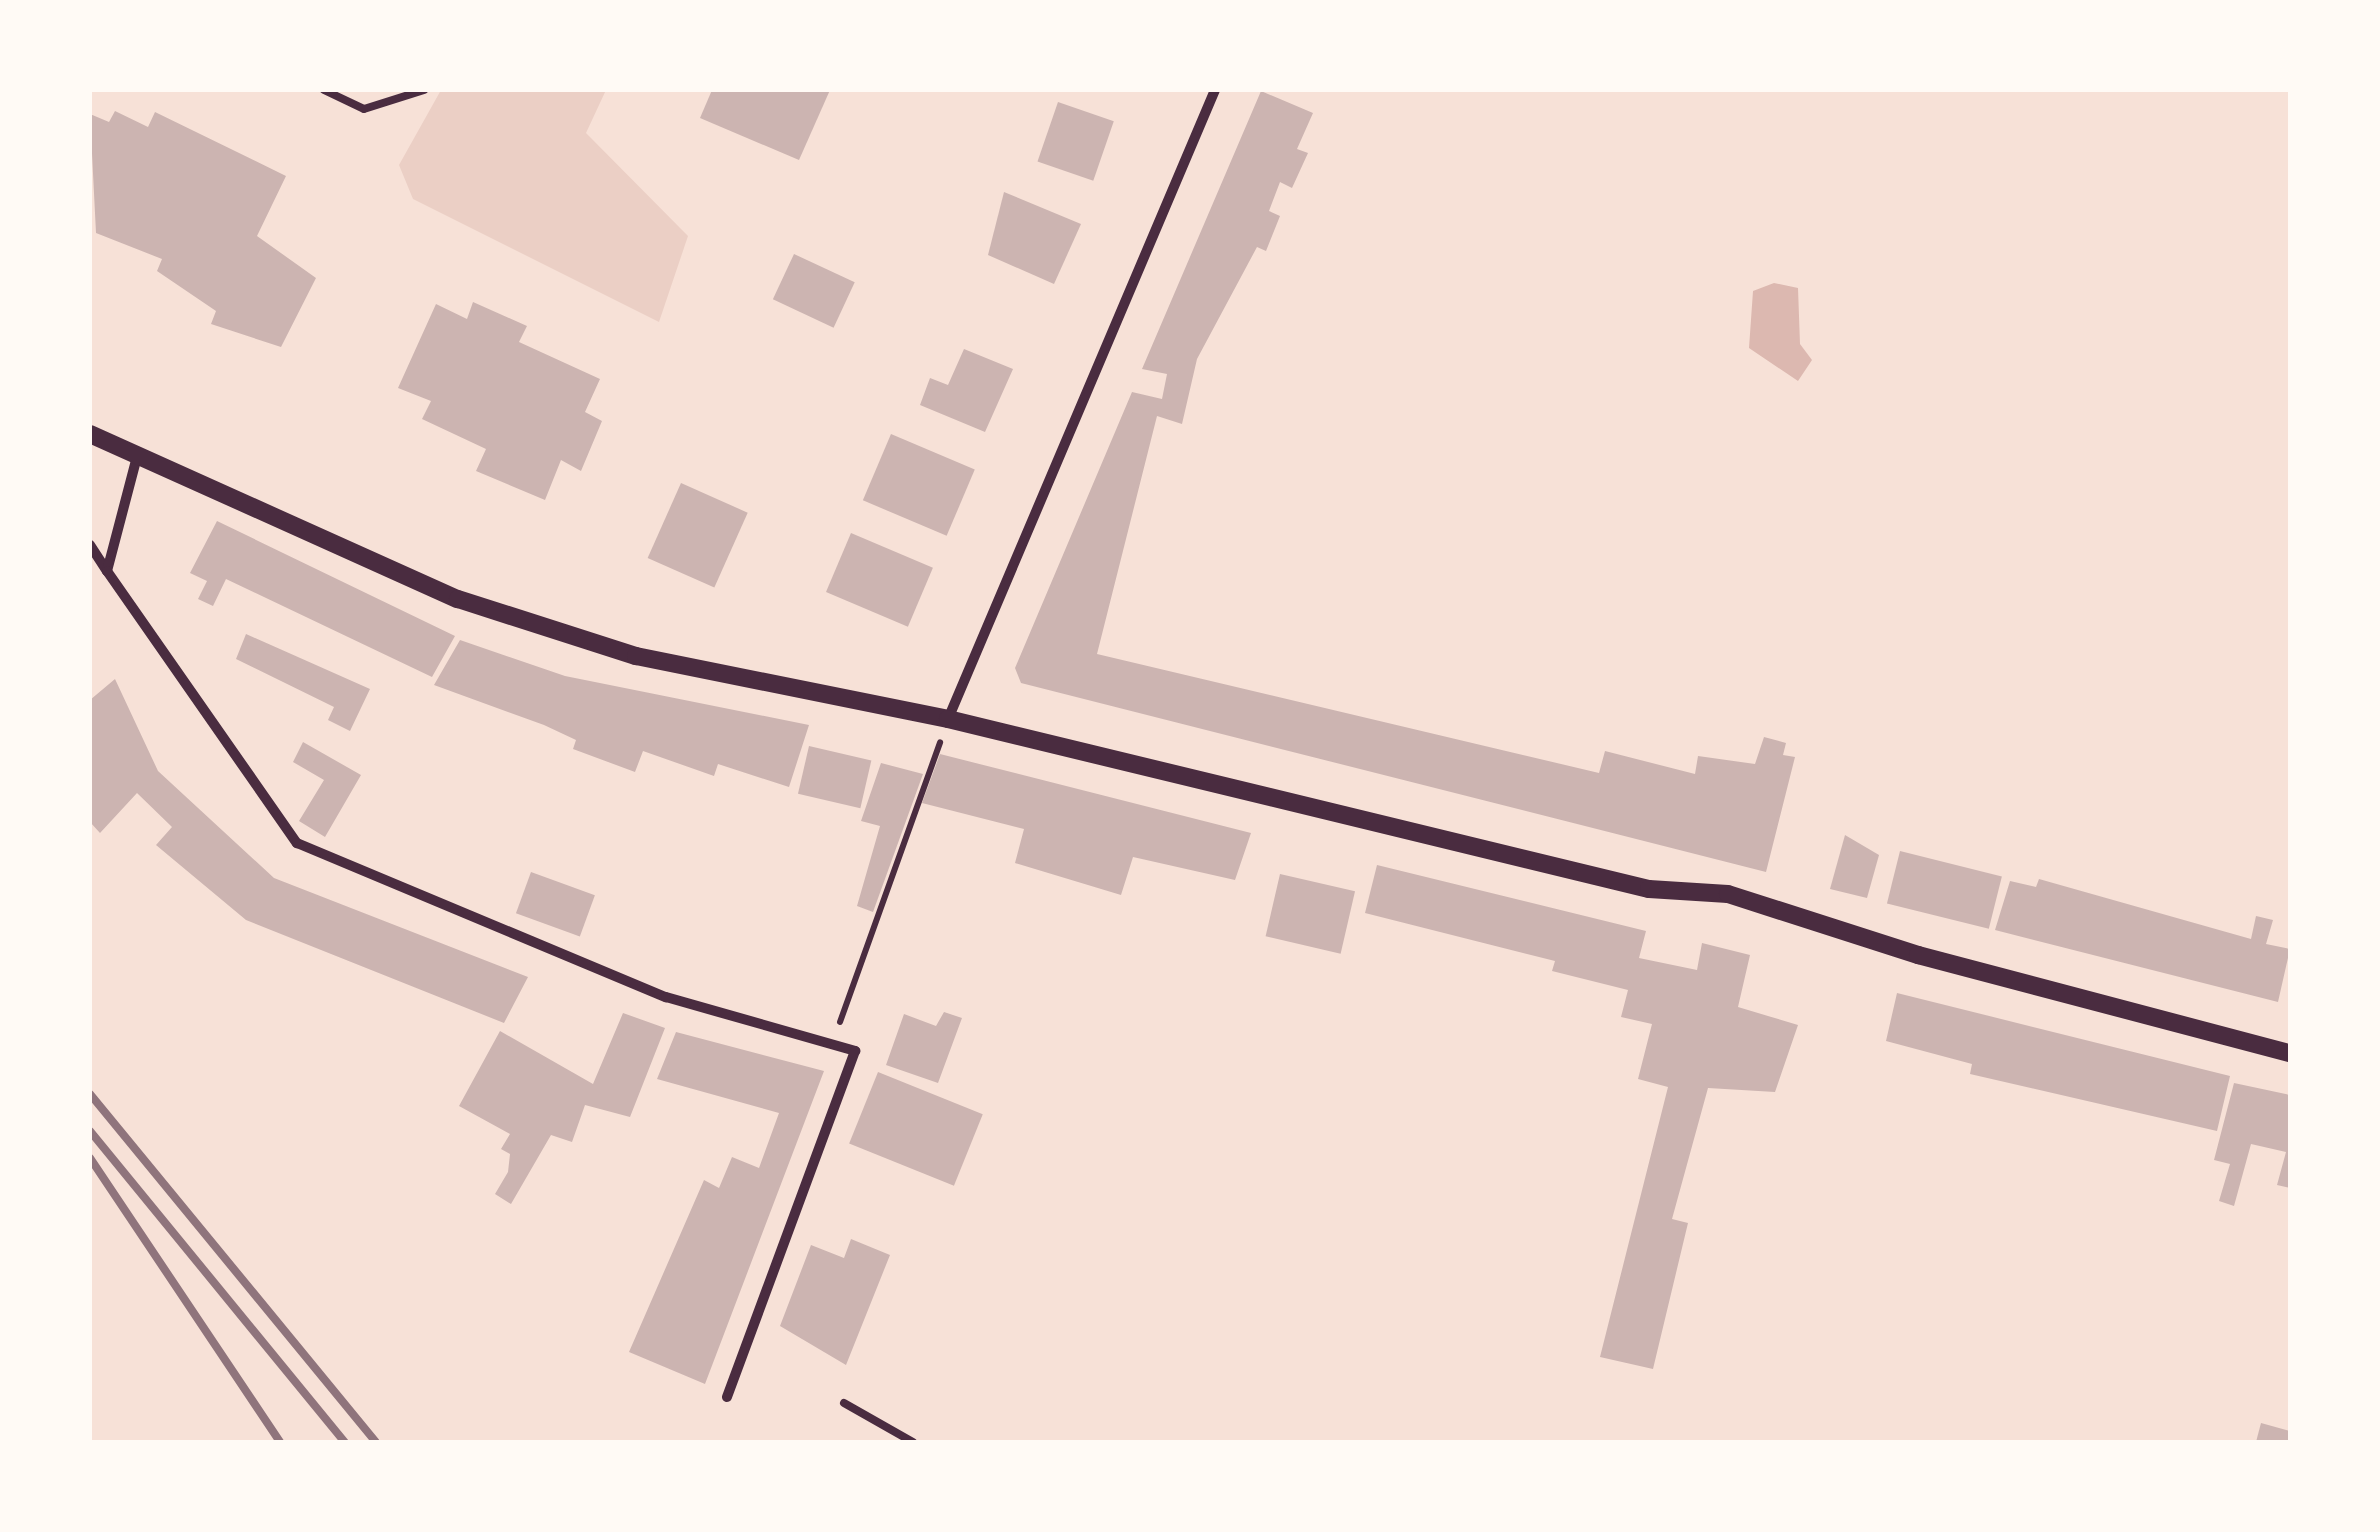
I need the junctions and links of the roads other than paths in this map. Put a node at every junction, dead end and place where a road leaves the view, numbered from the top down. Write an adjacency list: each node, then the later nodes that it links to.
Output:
1 (324, 90): 2 (lane)
2 (424, 90)
3 (1215, 90): 8 (street)
4 (90, 434): 5 (street)
5 (138, 457): 7 (street); 8 (street)
6 (90, 545): 7 (street)
7 (108, 571): 10 (street)
8 (948, 719): 9 (street)
9 (2290, 1053)
10 (727, 1397)
11 (844, 1403): 12 (lane)
12 (913, 1442)

